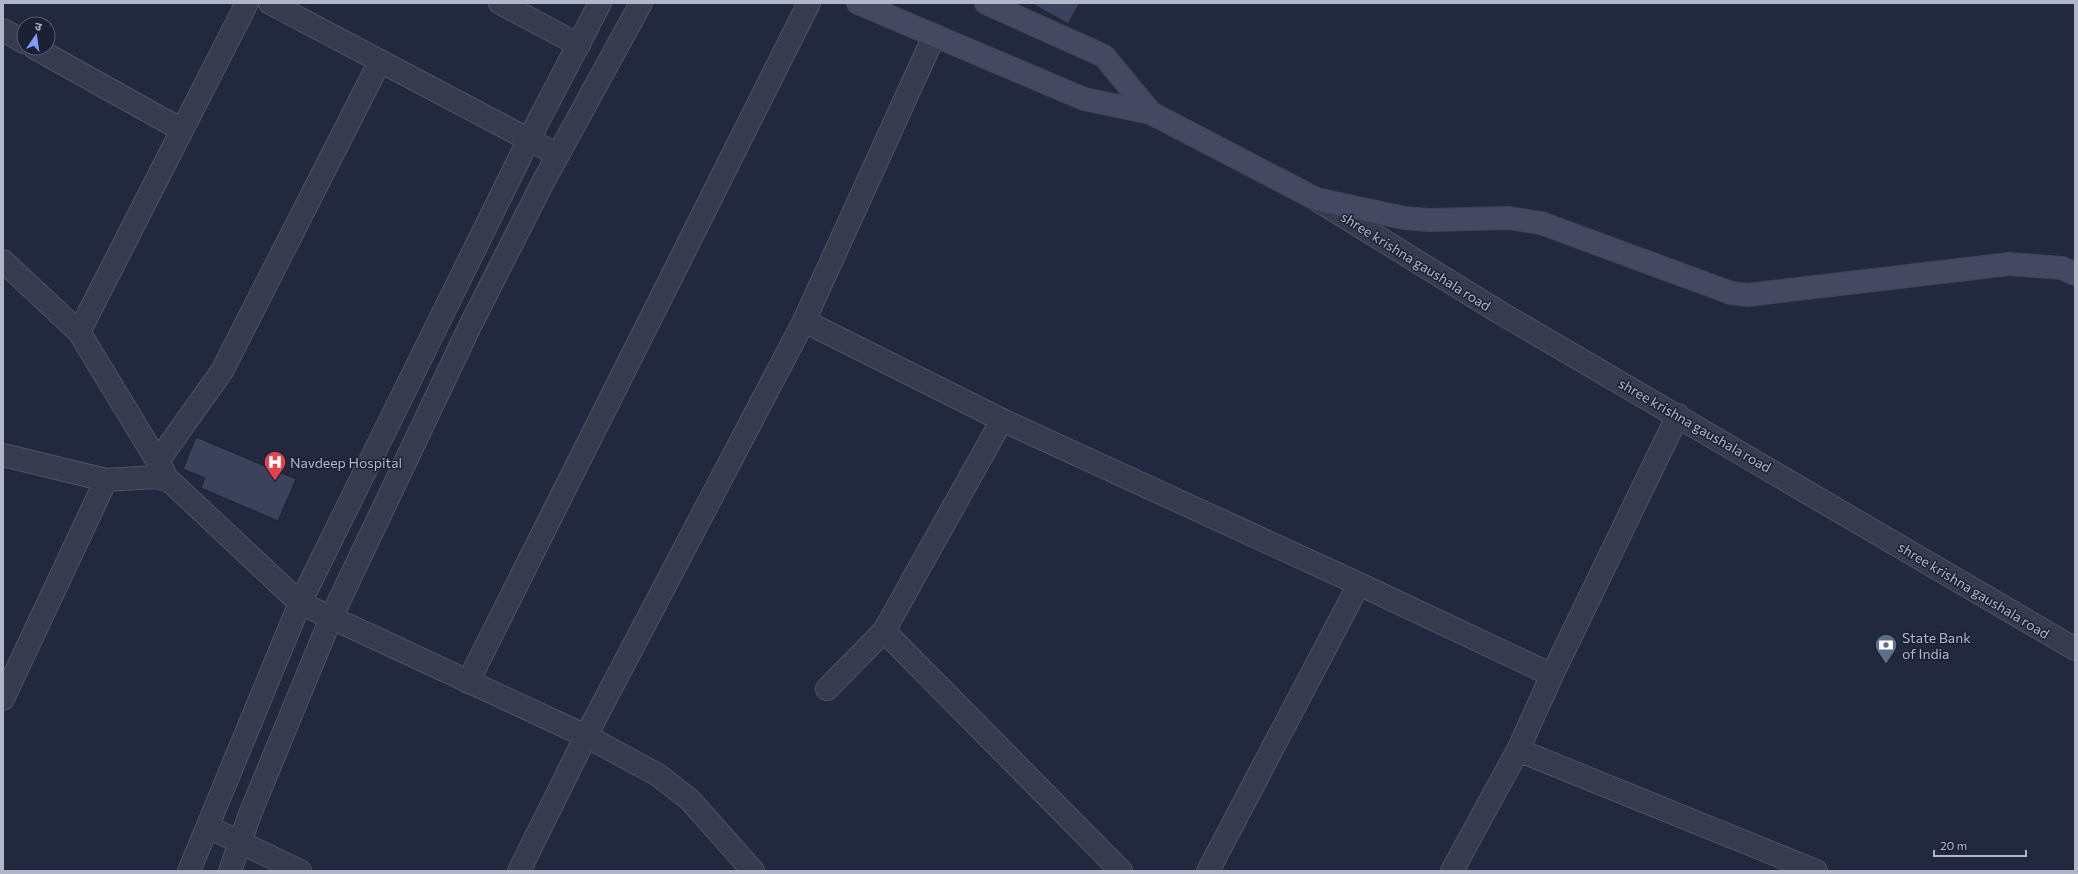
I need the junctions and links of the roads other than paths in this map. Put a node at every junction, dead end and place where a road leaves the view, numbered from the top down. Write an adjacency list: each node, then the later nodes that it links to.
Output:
1 (247, 3): 16 (street)
2 (270, 3): 14 (street)
3 (500, 3): 12 (street)
4 (600, 3): 12 (street)
5 (641, 3): 18 (street)
6 (809, 3): 36 (street)
7 (858, 3): 10 (main road)
8 (986, 3): 15 (main road)
9 (3, 30): 11 (street)
10 (934, 36): 15 (main road); 22 (street)
11 (16, 37)
12 (579, 45): 17 (street)
13 (49, 56): 16 (street)
14 (380, 61): 17 (street); 27 (street)
15 (1152, 113): 19 (main road)
16 (182, 130): 23 (street)
17 (529, 140): 18 (street); 31 (street)
18 (558, 155): 32 (street)
19 (1316, 199): 21 (main road); 24 (street, shree krishna gaushala road)
20 (3, 261): 23 (street)
21 (2075, 274)
22 (804, 321): 25 (street); 39 (street)
23 (79, 332): 27 (street)
24 (1678, 415): 34 (street, shree krishna gaushala road); 35 (street)
25 (1002, 420): 30 (street); 33 (street)
26 (3, 455): 28 (street)
27 (158, 461): 29 (street)
28 (106, 480): 29 (street); 38 (street)
29 (170, 482): 31 (street)
30 (1360, 584): 35 (street); 49 (street)
31 (300, 603): 32 (street); 41 (street)
32 (330, 618): 36 (street); 42 (street)
33 (884, 631): 37 (street); 48 (street)
34 (2075, 649)
35 (1552, 675): 40 (street)
36 (468, 682): 39 (street)
37 (827, 689)
38 (3, 699)
39 (586, 736): 46 (street); 47 (street)
40 (1518, 750): 50 (street); 51 (street)
41 (208, 827): 42 (street); 43 (street)
42 (241, 843): 44 (street); 45 (street)
43 (190, 871)
44 (230, 871)
45 (300, 871)
46 (519, 871)
47 (753, 871)
48 (1121, 871)
49 (1208, 871)
50 (1452, 871)
51 (1816, 871)

